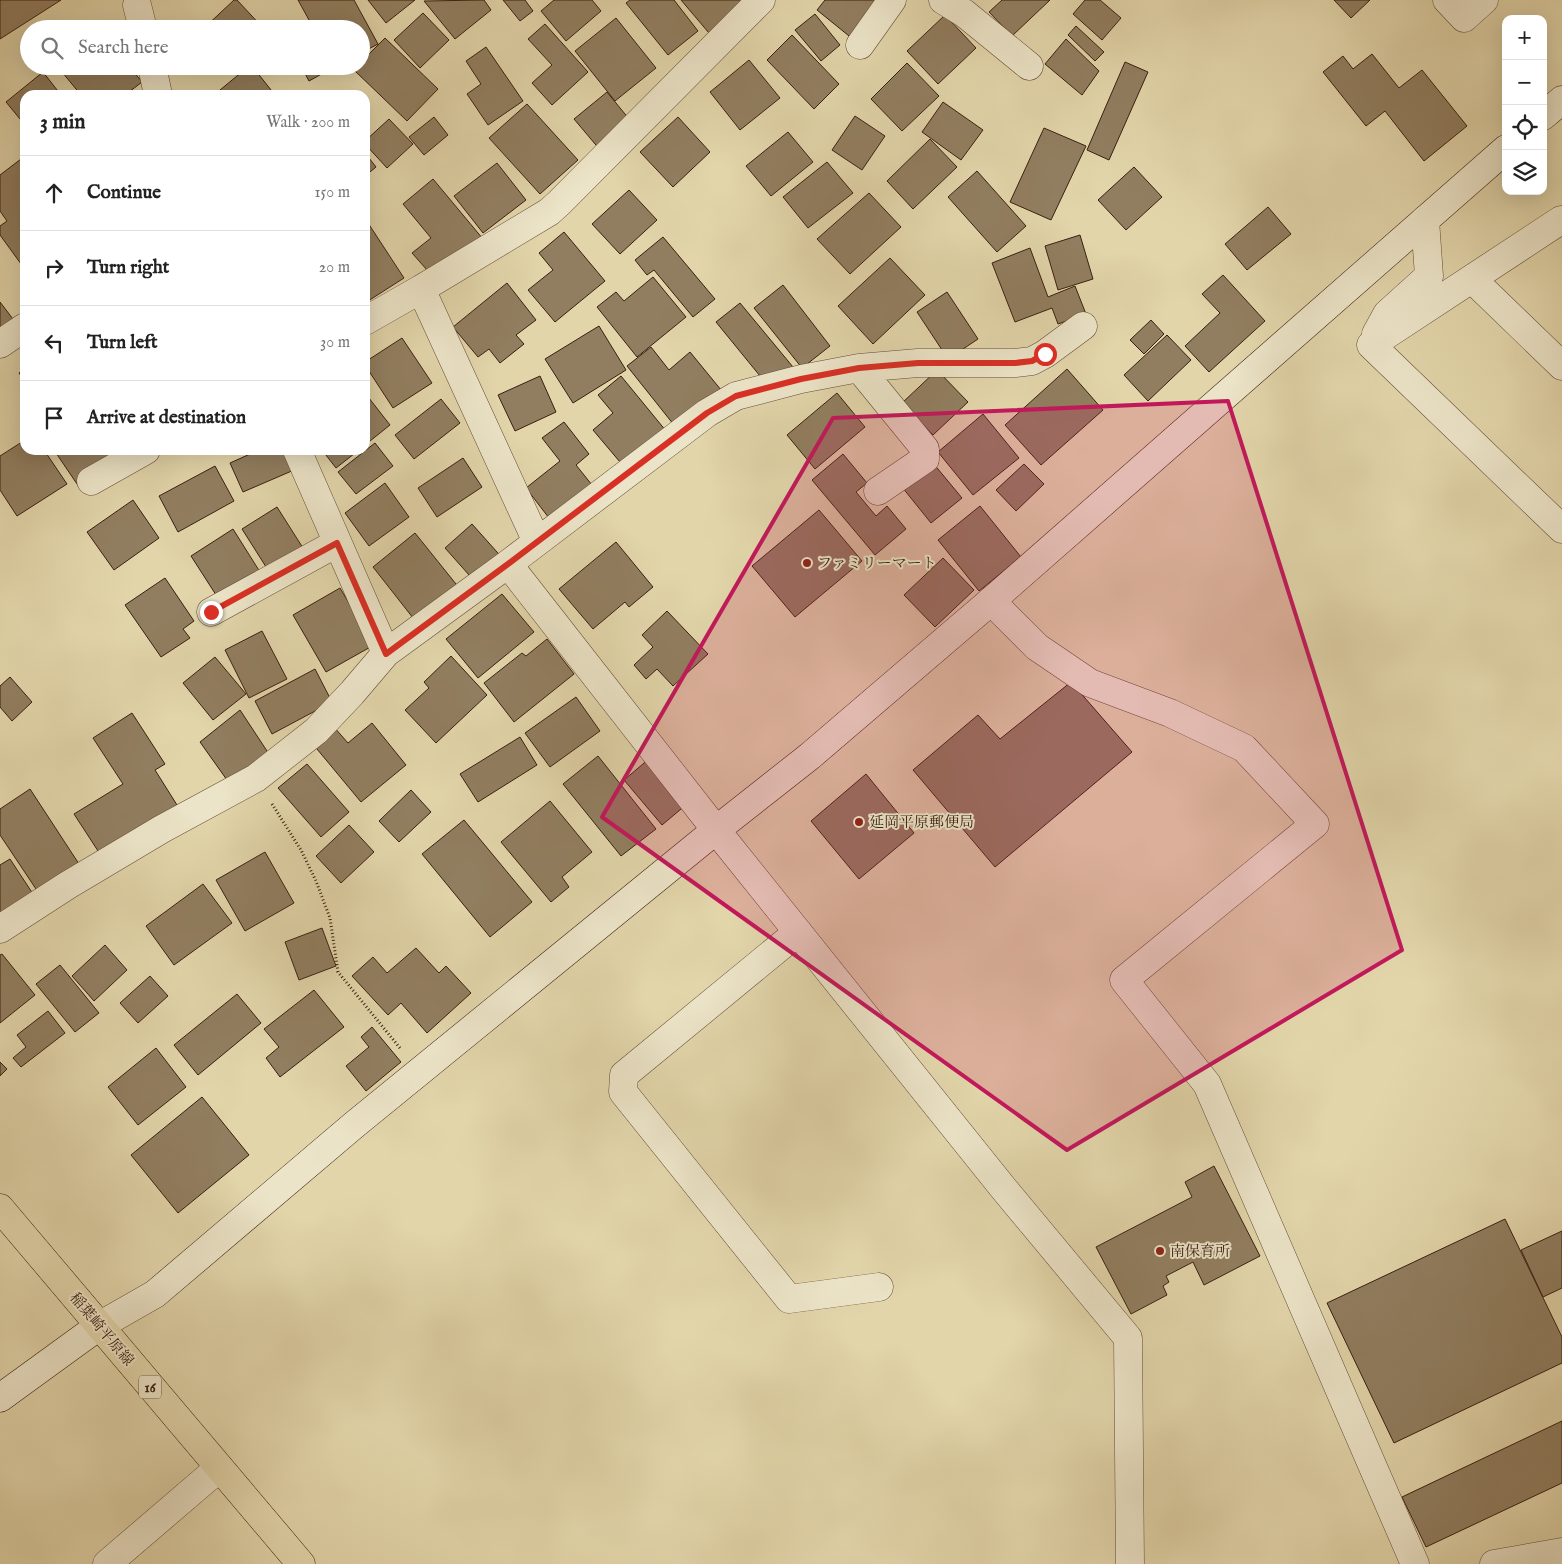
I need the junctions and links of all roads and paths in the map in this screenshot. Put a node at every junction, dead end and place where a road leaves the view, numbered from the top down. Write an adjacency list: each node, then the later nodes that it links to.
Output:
1 (761, 0): 16 (street)
2 (892, 0): 6 (street)
3 (943, 0): 7 (street)
4 (1447, 0): 5 (street)
5 (1484, 0)
6 (860, 45)
7 (1029, 66)
8 (154, 75): 9 (street)
9 (157, 90)
10 (1562, 100): 11 (street)
11 (1547, 113)
12 (1505, 150): 13 (street)
13 (1425, 220): 21 (street); 32 (street)
14 (1562, 222): 15 (street)
15 (1472, 279): 21 (street); 22 (street)
16 (421, 289): 17 (street); 29 (street)
17 (370, 318)
18 (1083, 326): 23 (street)
19 (20, 330): 20 (street)
20 (0, 344)
21 (1371, 345): 28 (street)
22 (1562, 366)
23 (859, 368): 27 (street); 29 (street)
24 (137, 455): 26 (street)
25 (299, 455): 30 (street)
26 (91, 481)
27 (878, 491)
28 (1562, 529)
29 (537, 542): 31 (street)
30 (337, 543): 33 (street); 34 (street)
31 (508, 564): 34 (street); 36 (street)
32 (991, 601): 36 (street); 49 (street)
33 (211, 612)
34 (386, 654): 35 (street)
35 (256, 778): 37 (street); 39 (path)
36 (716, 830): 38 (street); 39 (street)
37 (0, 929)
38 (798, 932): 41 (street); 48 (street)
39 (419, 1072): 42 (street)
40 (0, 1208): 42 (main road, 稲葉崎平原線 / 16)
41 (879, 1287)
42 (99, 1326): 43 (street); 44 (main road, 稲葉崎平原線 / 16)
43 (0, 1398)
44 (219, 1468): 46 (street); 47 (main road, 稲葉崎平原線 / 16)
45 (1562, 1552): 50 (street)
46 (106, 1564)
47 (301, 1564)
48 (1130, 1564)
49 (1415, 1564)
50 (1494, 1564)

